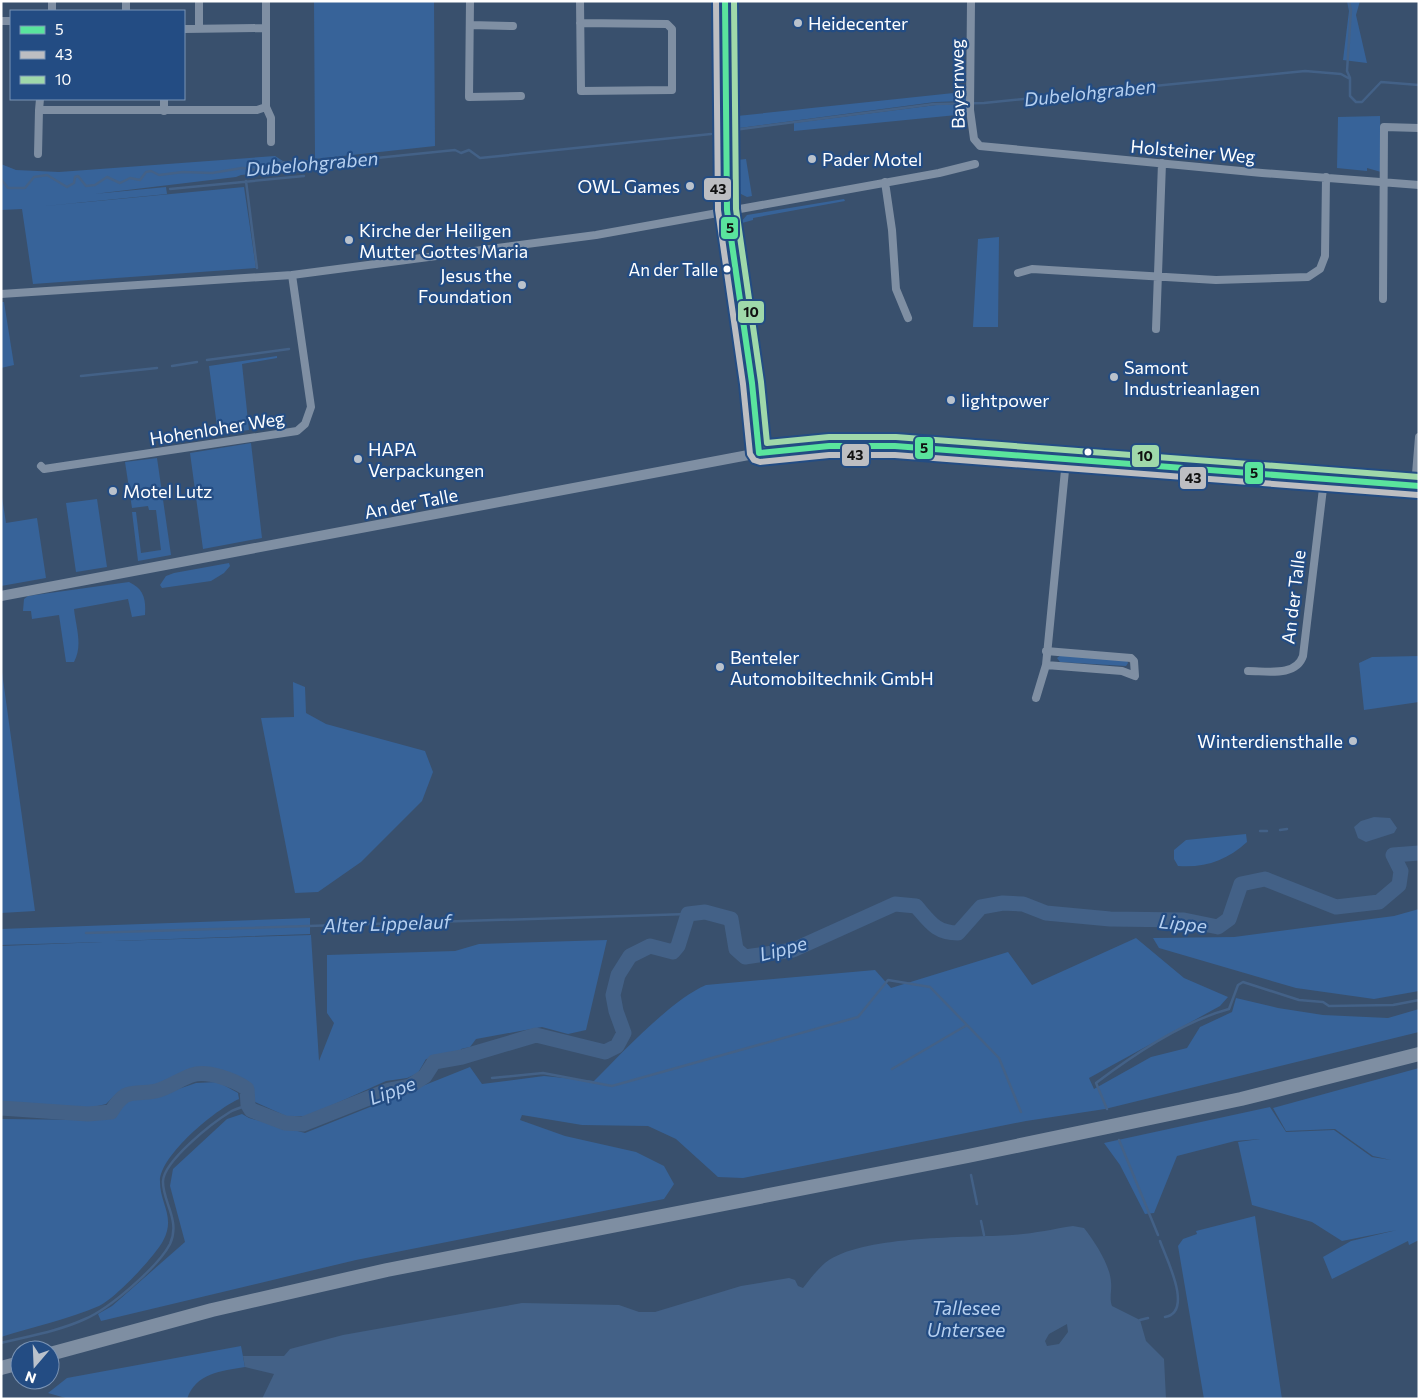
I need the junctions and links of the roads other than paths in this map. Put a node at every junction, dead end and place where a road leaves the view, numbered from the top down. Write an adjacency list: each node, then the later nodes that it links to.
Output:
1 (199, 1): 12 (street)
2 (266, 1): 10 (street)
3 (470, 1): 8 (street)
4 (580, 1): 7 (street)
5 (725, 1): 29 (street)
6 (971, 1): 21 (street, Bayernweg)
7 (580, 23): 7 (street)
8 (470, 26): 9 (street); 13 (street)
9 (513, 26)
10 (266, 28): 12 (street); 16 (street)
11 (185, 29): 12 (street)
12 (199, 29)
13 (521, 96)
14 (40, 100): 17 (street)
15 (164, 100): 18 (street)
16 (266, 107): 18 (street); 20 (street)
17 (39, 110): 18 (street); 22 (street)
18 (164, 111)
19 (1419, 128): 27 (street)
20 (271, 142)
21 (998, 149): 23 (street, Holsteiner Weg)
22 (38, 154)
23 (1162, 163): 25 (street, Holsteiner Weg); 32 (street)
24 (975, 164): 26 (street)
25 (1326, 177): 27 (street, Holsteiner Weg); 32 (street)
26 (885, 182): 29 (street); 35 (street)
27 (1384, 182): 28 (street, Holsteiner Weg); 34 (street)
28 (1419, 185)
29 (727, 210): 31 (street); 38 (street)
30 (1018, 273): 32 (street)
31 (292, 275): 33 (street); 40 (street, Hohenloher Weg)
32 (1158, 275): 36 (street)
33 (1, 294)
34 (1383, 299)
35 (908, 318)
36 (1156, 329)
37 (1419, 438): 42 (street)
38 (759, 453): 39 (street, An der Talle); 43 (street, An der Talle)
39 (1066, 460): 41 (street, An der Talle); 44 (street)
40 (41, 466)
41 (1324, 480): 42 (street, An der Talle); 46 (street, An der Talle)
42 (1417, 486)
43 (1, 596)
44 (1046, 651): 45 (street); 45 (street)
45 (1046, 665): 47 (street)
46 (1248, 672)
47 (1036, 698)
48 (1419, 1054): 49 (highway)
49 (60, 1351)

